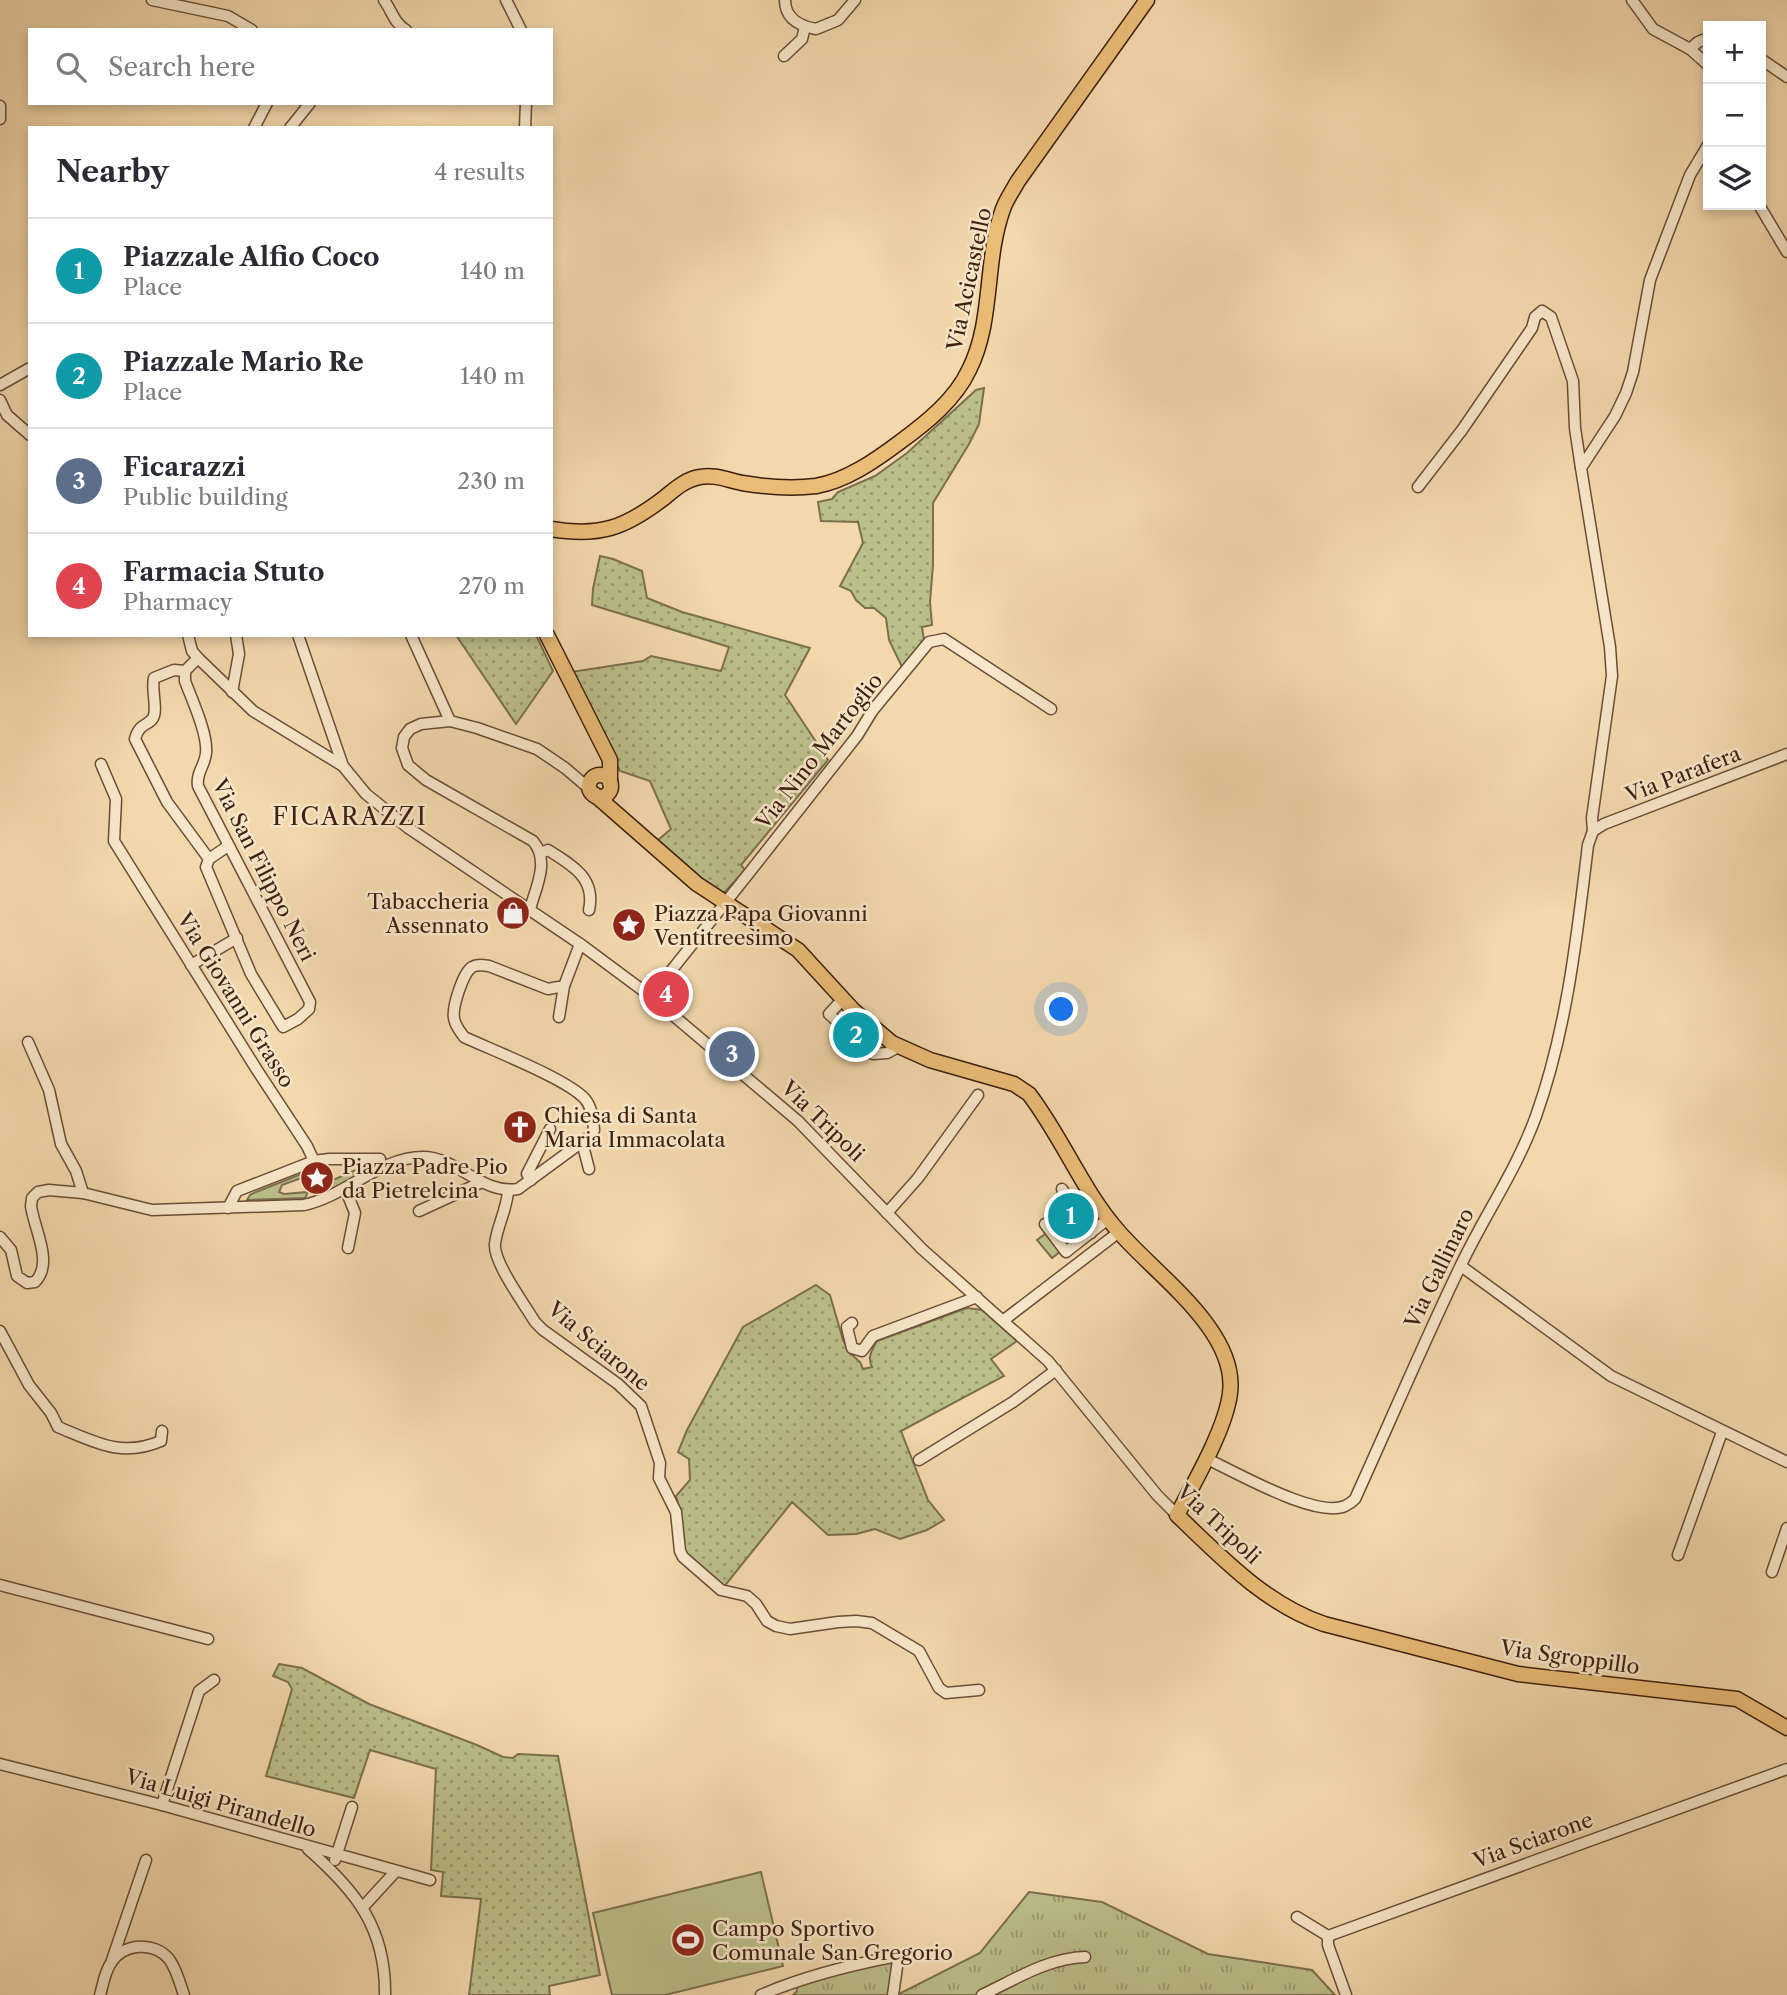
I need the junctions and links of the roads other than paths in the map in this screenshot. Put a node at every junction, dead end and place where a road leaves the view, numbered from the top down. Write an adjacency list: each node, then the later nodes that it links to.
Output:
1 (152, 0): 9 (street)
2 (384, 0): 10 (street)
3 (506, 0): 11 (street)
4 (785, 0): 8 (street)
5 (855, 0): 8 (street)
6 (1147, 0): 37 (main road, Via Acicastello)
7 (1632, 0): 13 (street)
8 (805, 27): 14 (street)
9 (249, 28)
10 (402, 28)
11 (520, 28)
12 (1703, 40): 13 (street)
13 (1690, 49): 15 (street)
14 (784, 55)
15 (1703, 61)
16 (1766, 63): 17 (street)
17 (1787, 77)
18 (266, 105): 23 (street)
19 (308, 105): 24 (street)
20 (526, 105): 25 (street)
21 (0, 106): 22 (street)
22 (0, 119)
23 (255, 126)
24 (292, 126)
25 (525, 126)
26 (1707, 147): 33 (street)
27 (1762, 210): 28 (street)
28 (1787, 252)
29 (28, 369): 30 (street)
30 (0, 385)
31 (0, 400): 32 (street)
32 (28, 433)
33 (1581, 468): 34 (street, Via Gallinaro); 52 (street, Via Gallinaro)
34 (1418, 487)
35 (553, 524): 37 (main road)
36 (553, 529): 37 (main road)
37 (580, 532)
38 (188, 637): 43 (street)
39 (236, 637): 45 (street)
40 (299, 637): 50 (street, Via Tripoli)
41 (412, 637): 47 (street)
42 (548, 637): 51 (main road)
43 (198, 658): 44 (street); 45 (street)
44 (186, 671): 53 (street, Via San Filippo Neri); 55 (street)
45 (232, 692): 50 (street)
46 (1051, 709): 56 (street, Via Nino Martoglio)
47 (450, 721): 51 (street); 54 (street)
48 (1787, 754): 52 (street, Via Parafera)
49 (101, 764): 61 (street, Via Giovanni Grasso)
50 (343, 766): 57 (street, Via Tripoli)
51 (601, 787): 56 (main road)
52 (1593, 831): 89 (street, Via Gallinaro)
53 (228, 846): 55 (street); 59 (street, Via San Filippo Neri)
54 (540, 853): 57 (street); 58 (street)
55 (209, 859): 59 (street)
56 (724, 902): 63 (street, Via Nino Martoglio); 64 (main road)
57 (530, 909): 60 (street, Via Tripoli)
58 (589, 910)
59 (237, 938): 61 (street)
60 (580, 943): 62 (street); 63 (street, Via Tripoli)
61 (191, 965): 72 (street, Via Giovanni Grasso)
62 (564, 986): 65 (street); 70 (street)
63 (649, 996): 82 (street, Via Tripoli)
64 (843, 999): 67 (main road); 67 (street)
65 (559, 1017)
66 (28, 1042): 79 (street)
67 (898, 1046): 83 (main road)
68 (978, 1096): 82 (street)
69 (550, 1129): 74 (street)
70 (582, 1142): 73 (street); 74 (street)
71 (380, 1159): 72 (street)
72 (314, 1161): 80 (street)
73 (589, 1169)
74 (531, 1180): 78 (street)
75 (482, 1182): 76 (street); 78 (street); 81 (street)
76 (345, 1188): 80 (street); 88 (street)
77 (1062, 1189): 86 (street)
78 (508, 1191): 108 (street, Via Sciarone)
79 (83, 1193): 80 (street); 87 (street)
80 (228, 1208)
81 (419, 1211)
82 (887, 1213): 90 (street, Via Tripoli)
83 (1108, 1219): 85 (main road); 86 (street)
84 (1045, 1224): 86 (street)
85 (1119, 1232): 91 (street); 97 (main road)
86 (1091, 1233)
87 (0, 1237)
88 (348, 1248)
89 (1461, 1266): 96 (street); 97 (street, Via Gallinaro)
90 (977, 1297): 91 (street, Via Tripoli); 92 (street)
91 (1003, 1320): 94 (street, Via Tripoli)
92 (852, 1323)
93 (0, 1331): 95 (street)
94 (1056, 1370): 98 (street); 100 (street, Via Tripoli)
95 (162, 1431)
96 (1722, 1432): 99 (street); 102 (street)
97 (1205, 1458): 100 (main road)
98 (919, 1460)
99 (1787, 1462)
100 (1177, 1515): 105 (main road, Via Tripoli)
101 (1787, 1528): 103 (street)
102 (1678, 1555)
103 (1772, 1572)
104 (0, 1585): 106 (street)
105 (1304, 1617): 109 (main road, Via Sgroppillo)
106 (208, 1639)
107 (214, 1680): 112 (street)
108 (979, 1690)
109 (1787, 1728)
110 (0, 1764): 112 (street, Via Luigi Pirandello)
111 (1787, 1769): 122 (street, Via Sciarone)
112 (162, 1805): 114 (street, Via Luigi Pirandello)
113 (352, 1807): 115 (street)
114 (306, 1847): 115 (street, Via Luigi Pirandello); 117 (street)
115 (338, 1855): 117 (street); 118 (street, Via Luigi Pirandello)
116 (146, 1860): 124 (street)
117 (331, 1869): 120 (street)
118 (396, 1871): 119 (street, Via Luigi Pirandello); 120 (street)
119 (430, 1880)
120 (363, 1907): 127 (street)
121 (1297, 1917): 122 (street)
122 (1328, 1936): 131 (street)
123 (1085, 1957): 130 (street)
124 (111, 1963): 125 (street); 126 (street)
125 (100, 1995)
126 (184, 1995)
127 (385, 1995)
128 (761, 1995): 129 (street)
129 (894, 1995)
130 (982, 1995)
131 (1346, 1995)

